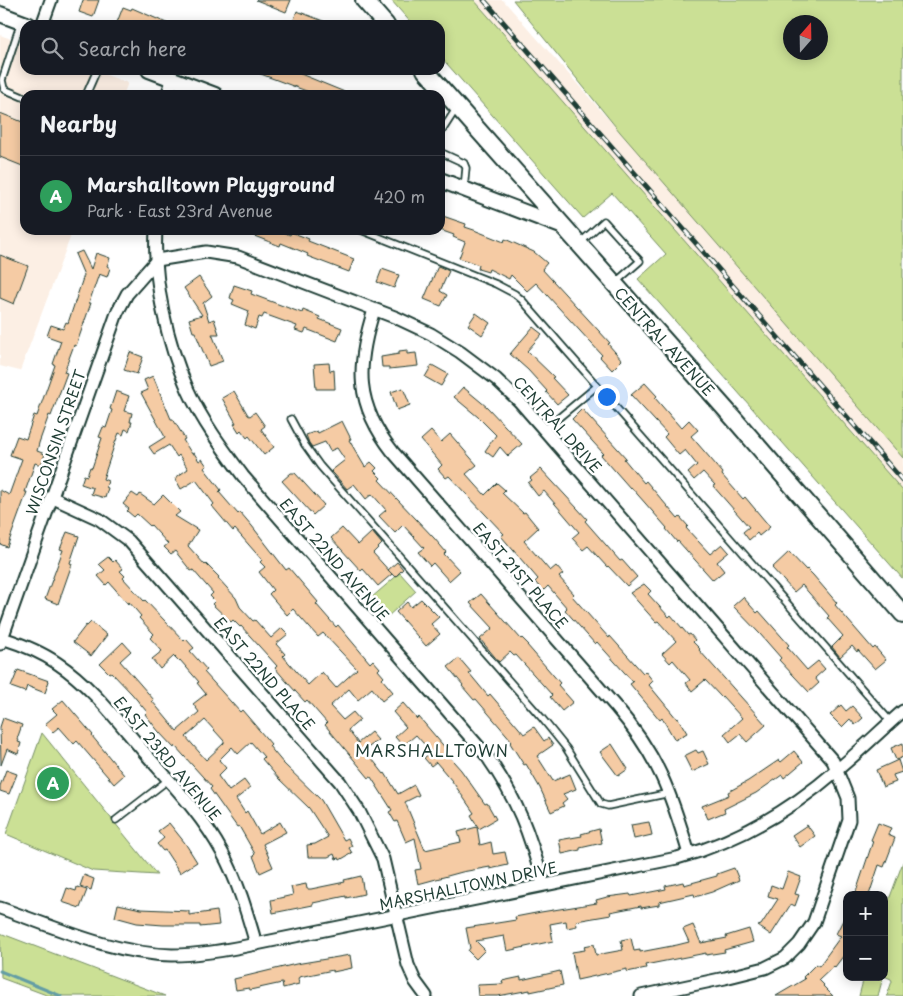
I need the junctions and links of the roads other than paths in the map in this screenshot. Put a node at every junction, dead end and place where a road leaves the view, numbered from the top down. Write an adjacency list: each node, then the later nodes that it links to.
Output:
1 (51, 0): 4 (street)
2 (364, 0): 5 (main road)
3 (0, 14): 6 (street)
4 (44, 20)
5 (382, 20)
6 (20, 21)
7 (20, 35): 17 (lane)
8 (95, 75): 12 (lane)
9 (162, 75): 11 (street)
10 (429, 75): 15 (main road, CENTRAL AVENUE)
11 (173, 79): 13 (street); 14 (street)
12 (88, 90)
13 (169, 90)
14 (202, 90)
15 (442, 90)
16 (445, 93): 18 (main road, CENTRAL AVENUE)
17 (20, 96)
18 (457, 107): 19 (lane); 23 (main road, CENTRAL AVENUE)
19 (445, 126)
20 (445, 154): 22 (lane)
21 (445, 182): 22 (street)
22 (464, 189): 23 (street)
23 (562, 226): 26 (main road, CENTRAL AVENUE)
24 (156, 235): 27 (street, EAST 22ND AVENUE)
25 (374, 235): 30 (lane)
26 (578, 244): 28 (main road, CENTRAL AVENUE); 28 (lane)
27 (157, 260): 29 (street, CENTRAL DRIVE); 33 (street, WISCONSIN STREET); 43 (street, EAST 22ND AVENUE)
28 (614, 284): 34 (main road, CENTRAL AVENUE)
29 (374, 310): 32 (street, CENTRAL DRIVE); 40 (street, EAST 21ST PLACE)
30 (597, 386): 32 (lane); 37 (lane)
31 (291, 419): 40 (lane)
32 (544, 430): 38 (street, CENTRAL DRIVE)
33 (51, 497): 35 (street, WISCONSIN STREET); 45 (street, EAST 22ND PLACE)
34 (903, 614)
35 (1, 641): 39 (street, EAST 23RD AVENUE)
36 (903, 710): 37 (street, MARSHALLTOWN DRIVE)
37 (890, 721): 38 (street, MARSHALLTOWN DRIVE)
38 (837, 770): 42 (street, MARSHALLTOWN DRIVE); 47 (street, CENTRAL DRIVE)
39 (168, 780): 41 (lane); 46 (street, EAST 23RD AVENUE)
40 (670, 793): 42 (street, EAST 21ST PLACE)
41 (116, 820)
42 (689, 854): 43 (street, MARSHALLTOWN DRIVE)
43 (543, 884): 45 (street, MARSHALLTOWN DRIVE)
44 (0, 908): 46 (street, MARSHALLTOWN DRIVE)
45 (398, 915): 46 (street, MARSHALLTOWN DRIVE); 48 (street, EAST 22ND PLACE)
46 (256, 944)
47 (683, 992): 49 (street, CENTRAL DRIVE)
48 (426, 996)
49 (642, 996)

